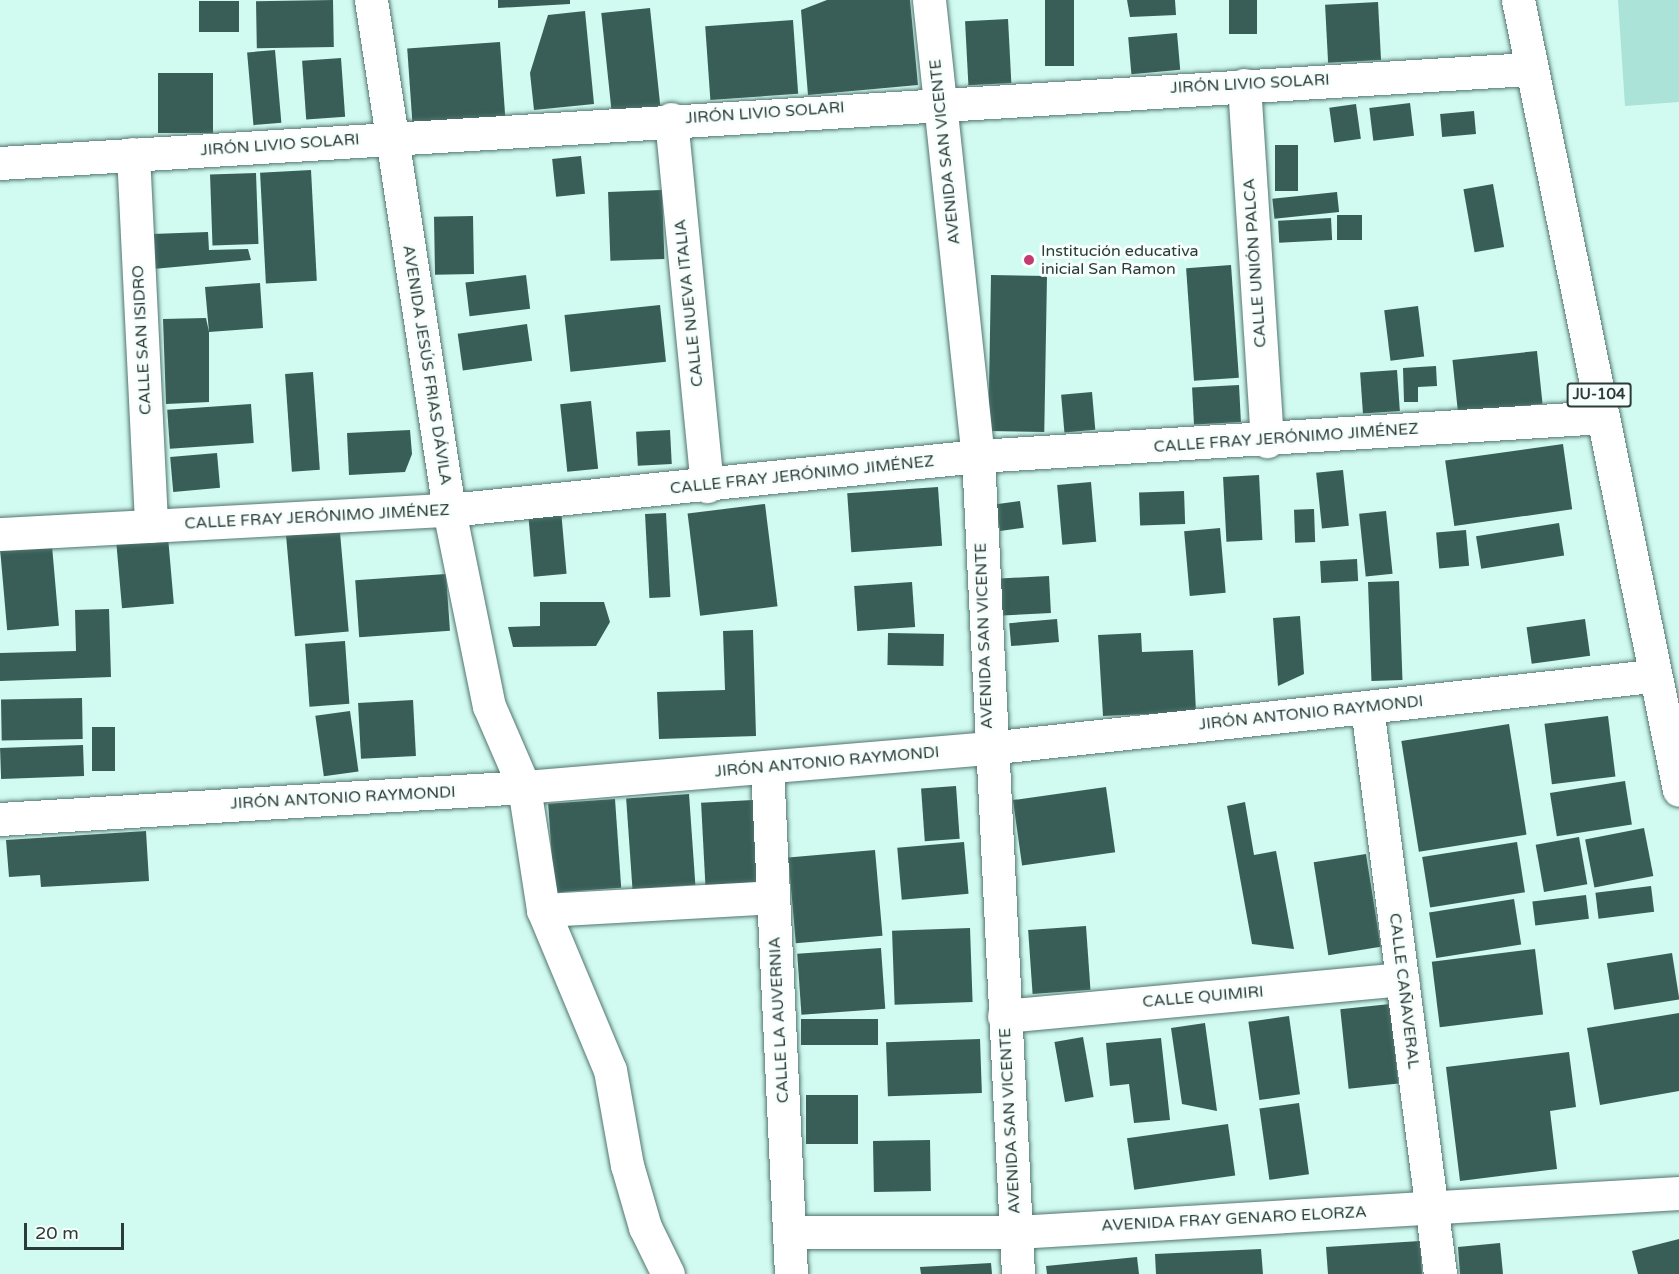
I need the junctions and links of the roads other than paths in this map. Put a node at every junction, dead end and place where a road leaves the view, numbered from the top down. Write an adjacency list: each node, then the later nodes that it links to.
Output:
1 (371, 0): 8 (street, AVENIDA JESÚS FRIAS DÁVILA)
2 (929, 0): 6 (street, AVENIDA SAN VICENTE)
3 (1518, 0): 4 (street, JU-104)
4 (1530, 69): 5 (street, JIRÓN LIVIO SOLARI); 11 (street, JU-104)
5 (1244, 85): 6 (street, JIRÓN LIVIO SOLARI); 12 (street, CALLE UNIÓN PALCA)
6 (940, 102): 7 (street, JIRÓN LIVIO SOLARI); 13 (street, AVENIDA SAN VICENTE)
7 (670, 119): 8 (street, JIRÓN LIVIO SOLARI); 14 (street, CALLE NUEVA ITALIA)
8 (392, 138): 9 (street, JIRÓN LIVIO SOLARI); 15 (street, AVENIDA JESÚS FRIAS DÁVILA)
9 (133, 154): 10 (street, JIRÓN LIVIO SOLARI); 16 (street, CALLE SAN ISIDRO)
10 (0, 163)
11 (1603, 417): 12 (street, CALLE FRAY JERÓNIMO JIMÉNEZ); 18 (street, JU-104)
12 (1267, 441): 13 (street, CALLE FRAY JERÓNIMO JIMÉNEZ)
13 (978, 456): 14 (street, CALLE FRAY JERÓNIMO JIMÉNEZ); 20 (street, AVENIDA SAN VICENTE)
14 (707, 486): 15 (street, CALLE FRAY JERÓNIMO JIMÉNEZ)
15 (449, 510): 16 (street, CALLE FRAY JERÓNIMO JIMÉNEZ); 22 (street, AVENIDA JESÚS FRIAS DÁVILA)
16 (151, 526): 17 (street, CALLE FRAY JERÓNIMO JIMÉNEZ)
17 (0, 534)
18 (1652, 676): 19 (street, JIRÓN ANTONIO RAYMONDI); 23 (street, JU-104)
19 (1367, 707): 20 (street, JIRÓN ANTONIO RAYMONDI); 27 (street, CALLE CAÑAVERAL)
20 (988, 748): 21 (street, JIRÓN ANTONIO RAYMONDI); 28 (street, AVENIDA SAN VICENTE)
21 (766, 767): 22 (street, JIRÓN ANTONIO RAYMONDI); 25 (street, CALLE LA AUVERNIA)
22 (524, 787): 24 (street, JIRÓN ANTONIO RAYMONDI); 26 (street, AVENIDA JESÚS FRIAS DÁVILA)
23 (1679, 790)
24 (0, 819)
25 (773, 897): 26 (street); 31 (street, CALLE LA AUVERNIA)
26 (543, 910): 33 (street, AVENIDA JESÚS FRIAS DÁVILA)
27 (1402, 979): 28 (street, CALLE QUIMIRI); 30 (street, CALLE CAÑAVERAL)
28 (1004, 1016): 32 (street, AVENIDA SAN VICENTE)
29 (1679, 1192): 30 (street, AVENIDA FRAY GENARO ELORZA)
30 (1432, 1207): 32 (street, AVENIDA FRAY GENARO ELORZA); 36 (street, CALLE CAÑAVERAL)
31 (789, 1232): 32 (street, AVENIDA FRAY GENARO ELORZA); 34 (street, CALLE LA AUVERNIA)
32 (1016, 1232): 35 (street, AVENIDA SAN VICENTE)
33 (668, 1274)
34 (791, 1274)
35 (1018, 1274)
36 (1440, 1274)

